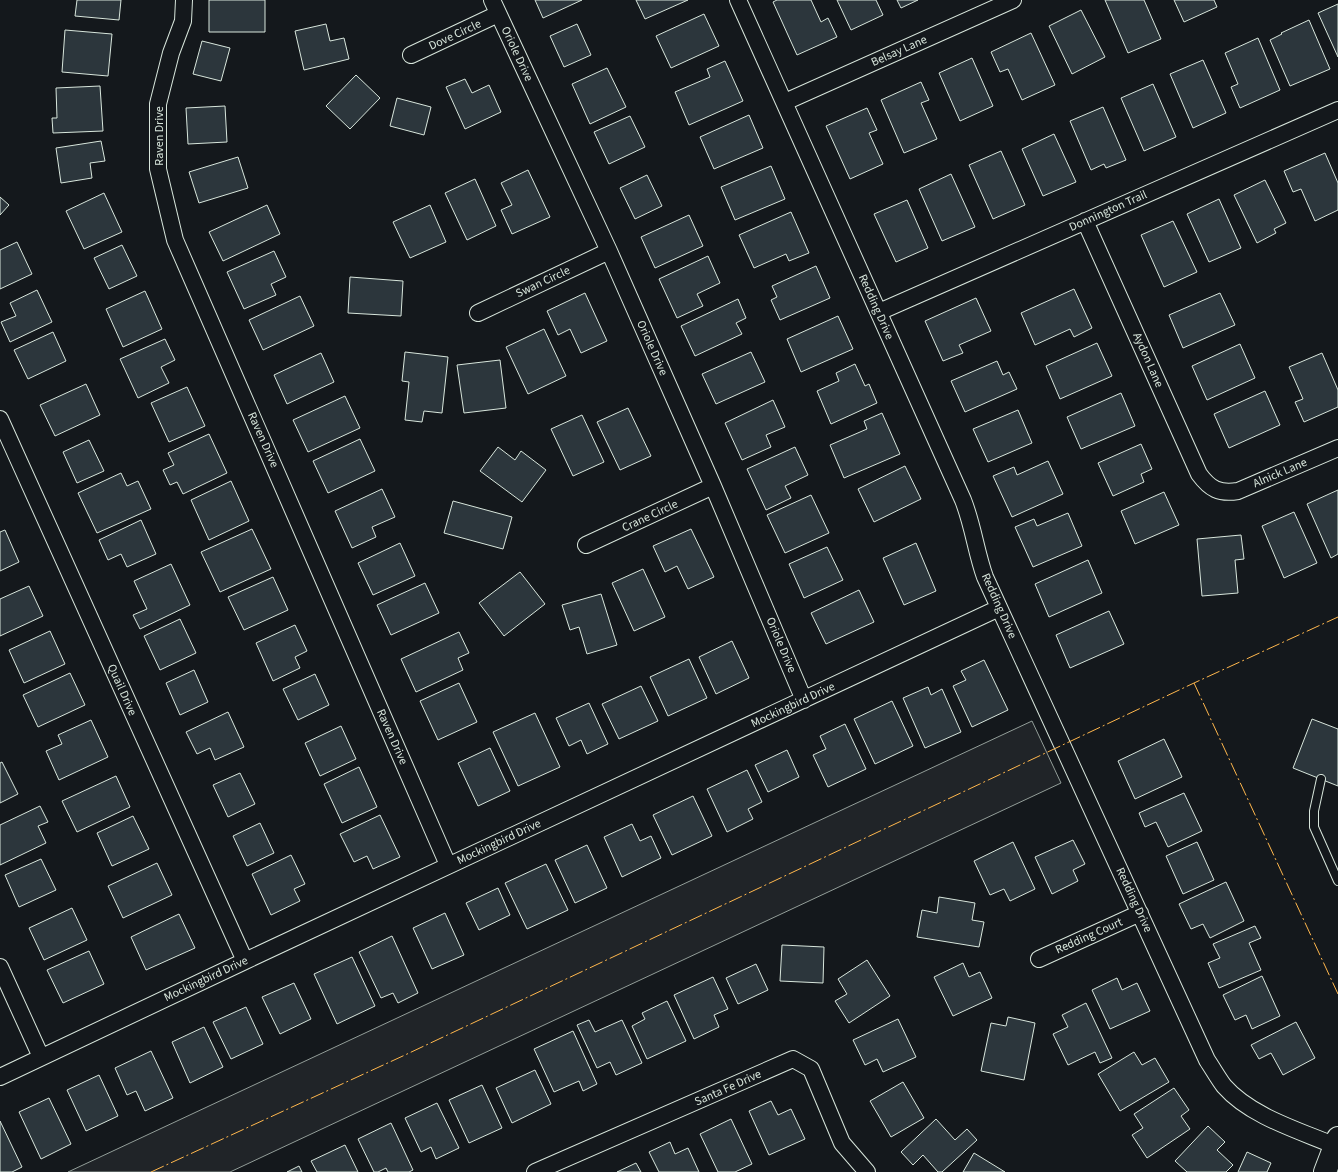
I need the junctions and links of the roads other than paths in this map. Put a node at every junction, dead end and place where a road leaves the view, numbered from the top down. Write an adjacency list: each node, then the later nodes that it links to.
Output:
1 (184, 0): 20 (street, Raven Drive)
2 (738, 0): 6 (street, Redding Drive)
3 (1014, 0): 6 (street, Belsay Lane)
4 (495, 7): 5 (street, Dove Circle); 9 (street, Oriole Drive)
5 (411, 55)
6 (785, 102): 10 (street, Redding Drive)
7 (1338, 110): 8 (street, Donnington Trail)
8 (1085, 221): 10 (street, Donnington Trail); 15 (street, Aydon Lane)
9 (609, 251): 11 (street, Swan Circle); 14 (street, Oriole Drive)
10 (879, 312): 17 (street, Redding Drive)
11 (478, 313)
12 (0, 419): 24 (street, Quail Drive)
13 (1338, 448): 15 (street, Alnick Lane)
14 (713, 486): 16 (street, Crane Circle); 18 (street, Oriole Drive)
15 (1221, 491)
16 (586, 545)
17 (999, 608): 18 (street, Mockingbird Drive); 22 (street, Redding Drive)
18 (804, 700): 20 (street, Mockingbird Drive)
19 (1321, 779): 21 (lane)
20 (448, 865): 24 (street, Mockingbird Drive)
21 (1338, 881)
22 (1140, 913): 23 (street, Redding Court); 28 (street, Redding Drive)
23 (1039, 959)
24 (244, 961): 26 (street, Mockingbird Drive)
25 (0, 967): 26 (street)
26 (41, 1058): 27 (street, Mockingbird Drive)
27 (0, 1077)
28 (1337, 1144): 31 (main road)
29 (535, 1172): 30 (street, Santa Fe Drive)
30 (867, 1172)
31 (1325, 1172)

